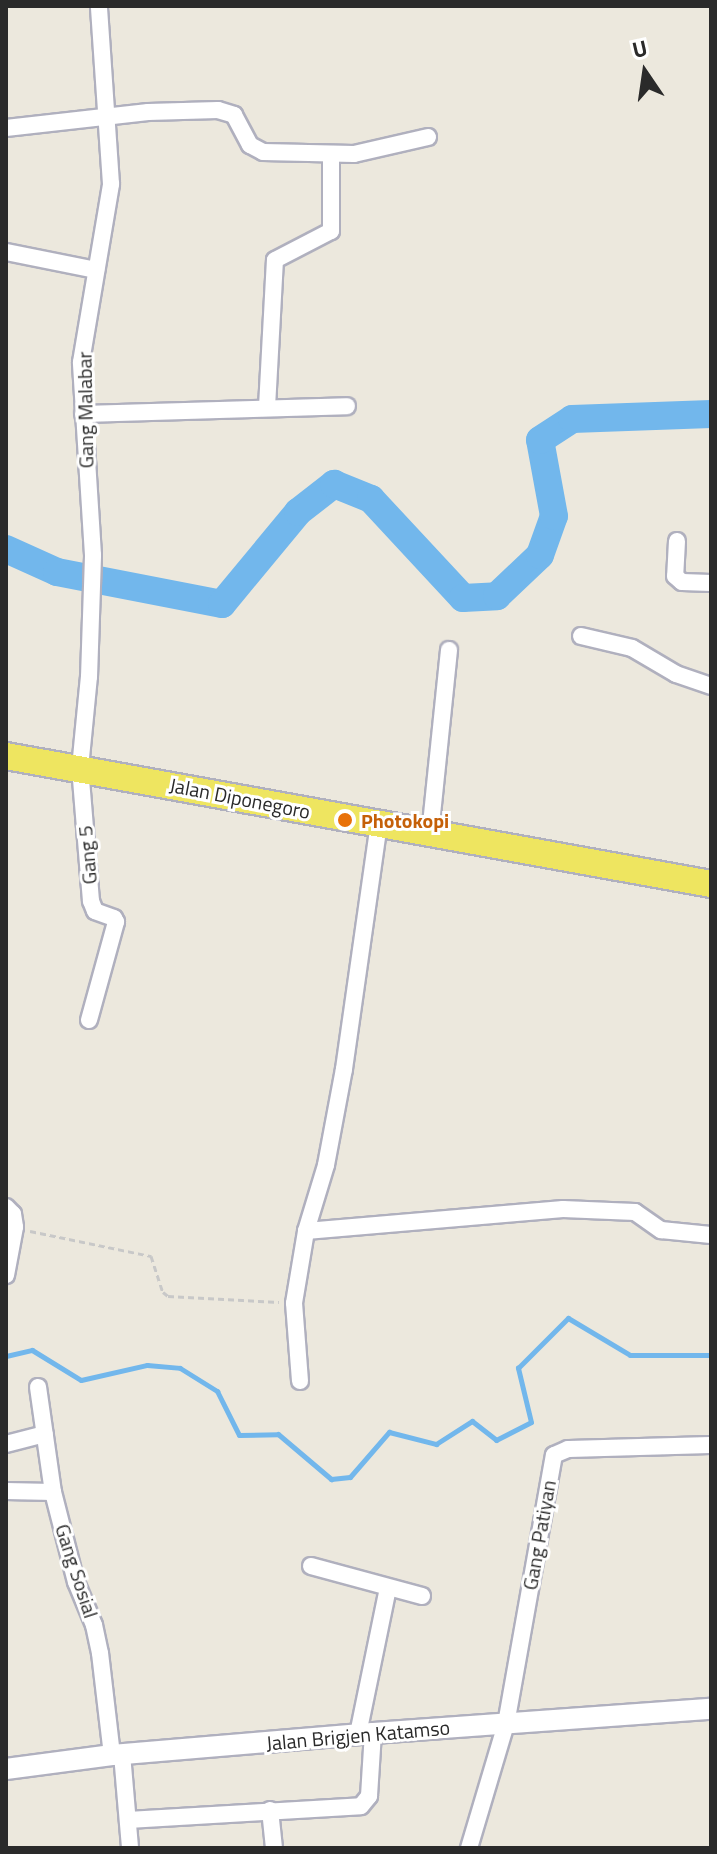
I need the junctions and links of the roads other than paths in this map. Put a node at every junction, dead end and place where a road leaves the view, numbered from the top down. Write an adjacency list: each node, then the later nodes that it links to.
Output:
1 (99, 6): 2 (street, Gang Malabar)
2 (106, 116): 3 (street); 5 (street); 7 (street, Gang Malabar)
3 (6, 128)
4 (428, 137): 5 (street)
5 (331, 155): 9 (street)
6 (6, 252): 7 (street)
7 (96, 270): 10 (street, Gang Malabar)
8 (347, 406): 9 (street)
9 (267, 407): 10 (street)
10 (83, 414): 17 (street, Gang Malabar)
11 (677, 541): 12 (street)
12 (711, 583)
13 (581, 636): 15 (street)
14 (449, 650): 19 (street)
15 (711, 686)
16 (6, 756): 17 (main road, Jalan Diponegoro)
17 (80, 768): 18 (main road, Jalan Diponegoro); 21 (street, Gang 5)
18 (379, 824): 19 (main road, Jalan Diponegoro); 23 (street)
19 (430, 834): 20 (main road, Jalan Diponegoro)
20 (711, 884)
21 (89, 1020)
22 (6, 1207): 25 (street)
23 (306, 1231): 24 (street); 26 (street)
24 (711, 1235)
25 (6, 1275)
26 (300, 1381)
27 (38, 1387): 28 (street, Gang Sosial)
28 (45, 1434): 29 (street); 32 (street, Gang Sosial)
29 (6, 1444)
30 (711, 1445): 37 (street, Gang Patiyan)
31 (6, 1491): 32 (street)
32 (53, 1492): 39 (street, Gang Sosial)
33 (311, 1566): 34 (street)
34 (388, 1588): 35 (street); 38 (street)
35 (422, 1596)
36 (711, 1709): 37 (street, Jalan Brigjen Katamso)
37 (506, 1724): 38 (street, Jalan Brigjen Katamso); 45 (street)
38 (365, 1733): 39 (street, Jalan Brigjen Katamso); 41 (street)
39 (117, 1755): 40 (street, Jalan Brigjen Katamso); 42 (street, Gang Sosial)
40 (6, 1769)
41 (270, 1810): 42 (street); 44 (street)
42 (128, 1820): 43 (street, Gang Sosial)
43 (130, 1848)
44 (274, 1848)
45 (469, 1848)

